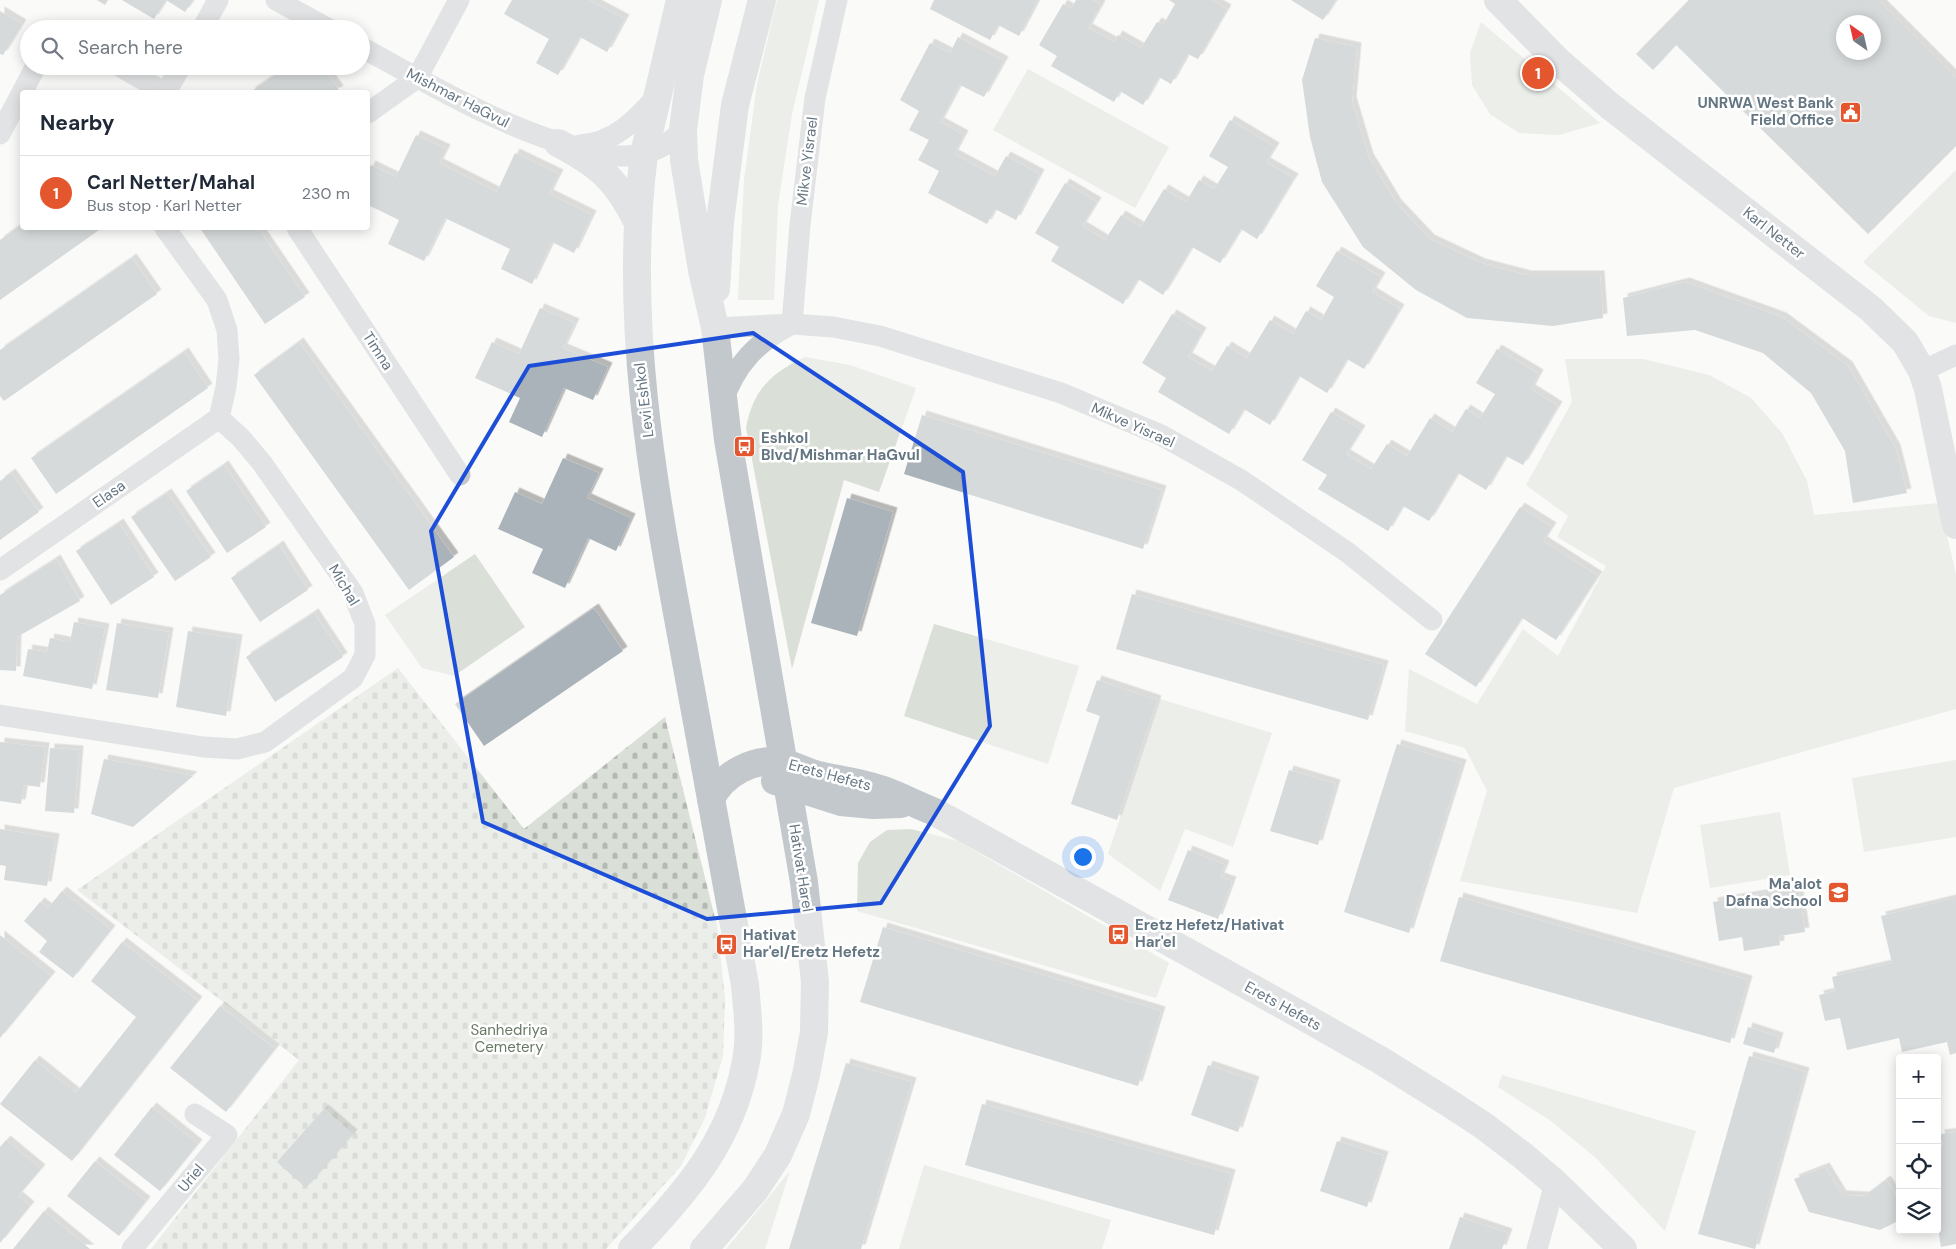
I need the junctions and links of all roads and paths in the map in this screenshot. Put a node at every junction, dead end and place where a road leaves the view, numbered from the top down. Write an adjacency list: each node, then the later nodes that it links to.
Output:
1 (218, 0): 9 (street)
2 (276, 0): 10 (street)
3 (459, 0): 15 (street)
4 (680, 0): 19 (street, Levi Eshkol)
5 (708, 0): 22 (street)
6 (762, 0): 30 (street)
7 (837, 0): 29 (street, Mikve Yisrael)
8 (1498, 0): 32 (street, Karl Netter)
9 (207, 20)
10 (313, 20)
11 (370, 52): 15 (street, Mishmar HaGvul)
12 (31, 75): 16 (street)
13 (135, 75): 17 (street)
14 (175, 75): 18 (street)
15 (417, 78): 21 (street); 24 (street, Mishmar HaGvul)
16 (23, 90)
17 (161, 90)
18 (166, 90)
19 (658, 95): 24 (street, Mishmar HaGvul); 25 (street, Levi Eshkol)
20 (20, 96): 23 (street)
21 (370, 112)
22 (683, 130): 25 (street, Mishmar HaGvul); 30 (street)
23 (0, 134)
24 (558, 143): 25 (street, Mishmar HaGvul); 26 (street)
25 (644, 154): 26 (street, Levi Eshkol)
26 (638, 223): 40 (street, Levi Eshkol)
27 (166, 230): 34 (street)
28 (298, 230): 35 (street, Timna)
29 (792, 324): 30 (street, Mikve Yisrael); 33 (street); 38 (street, Mikve Yisrael)
30 (716, 328): 33 (street)
31 (1956, 355): 32 (street)
32 (1922, 371): 36 (street, Karl Netter)
33 (722, 402): 42 (street)
34 (219, 418): 37 (street, Elasa); 39 (street, Michal)
35 (460, 475)
36 (1956, 526)
37 (0, 570)
38 (1432, 620)
39 (0, 715)
40 (702, 750): 41 (street); 43 (street, Levi Eshkol)
41 (743, 768): 42 (street, Erets Hefets); 43 (street, Erets Hefets)
42 (786, 774): 45 (street, Erets Hefets); 48 (street, Hativat Harel)
43 (711, 799): 47 (street)
44 (195, 1114): 46 (street, Uriel)
45 (1555, 1183): 49 (street); 50 (street, Erets Hefets)
46 (132, 1249)
47 (632, 1249)
48 (704, 1249)
49 (1537, 1249)
50 (1623, 1249)

